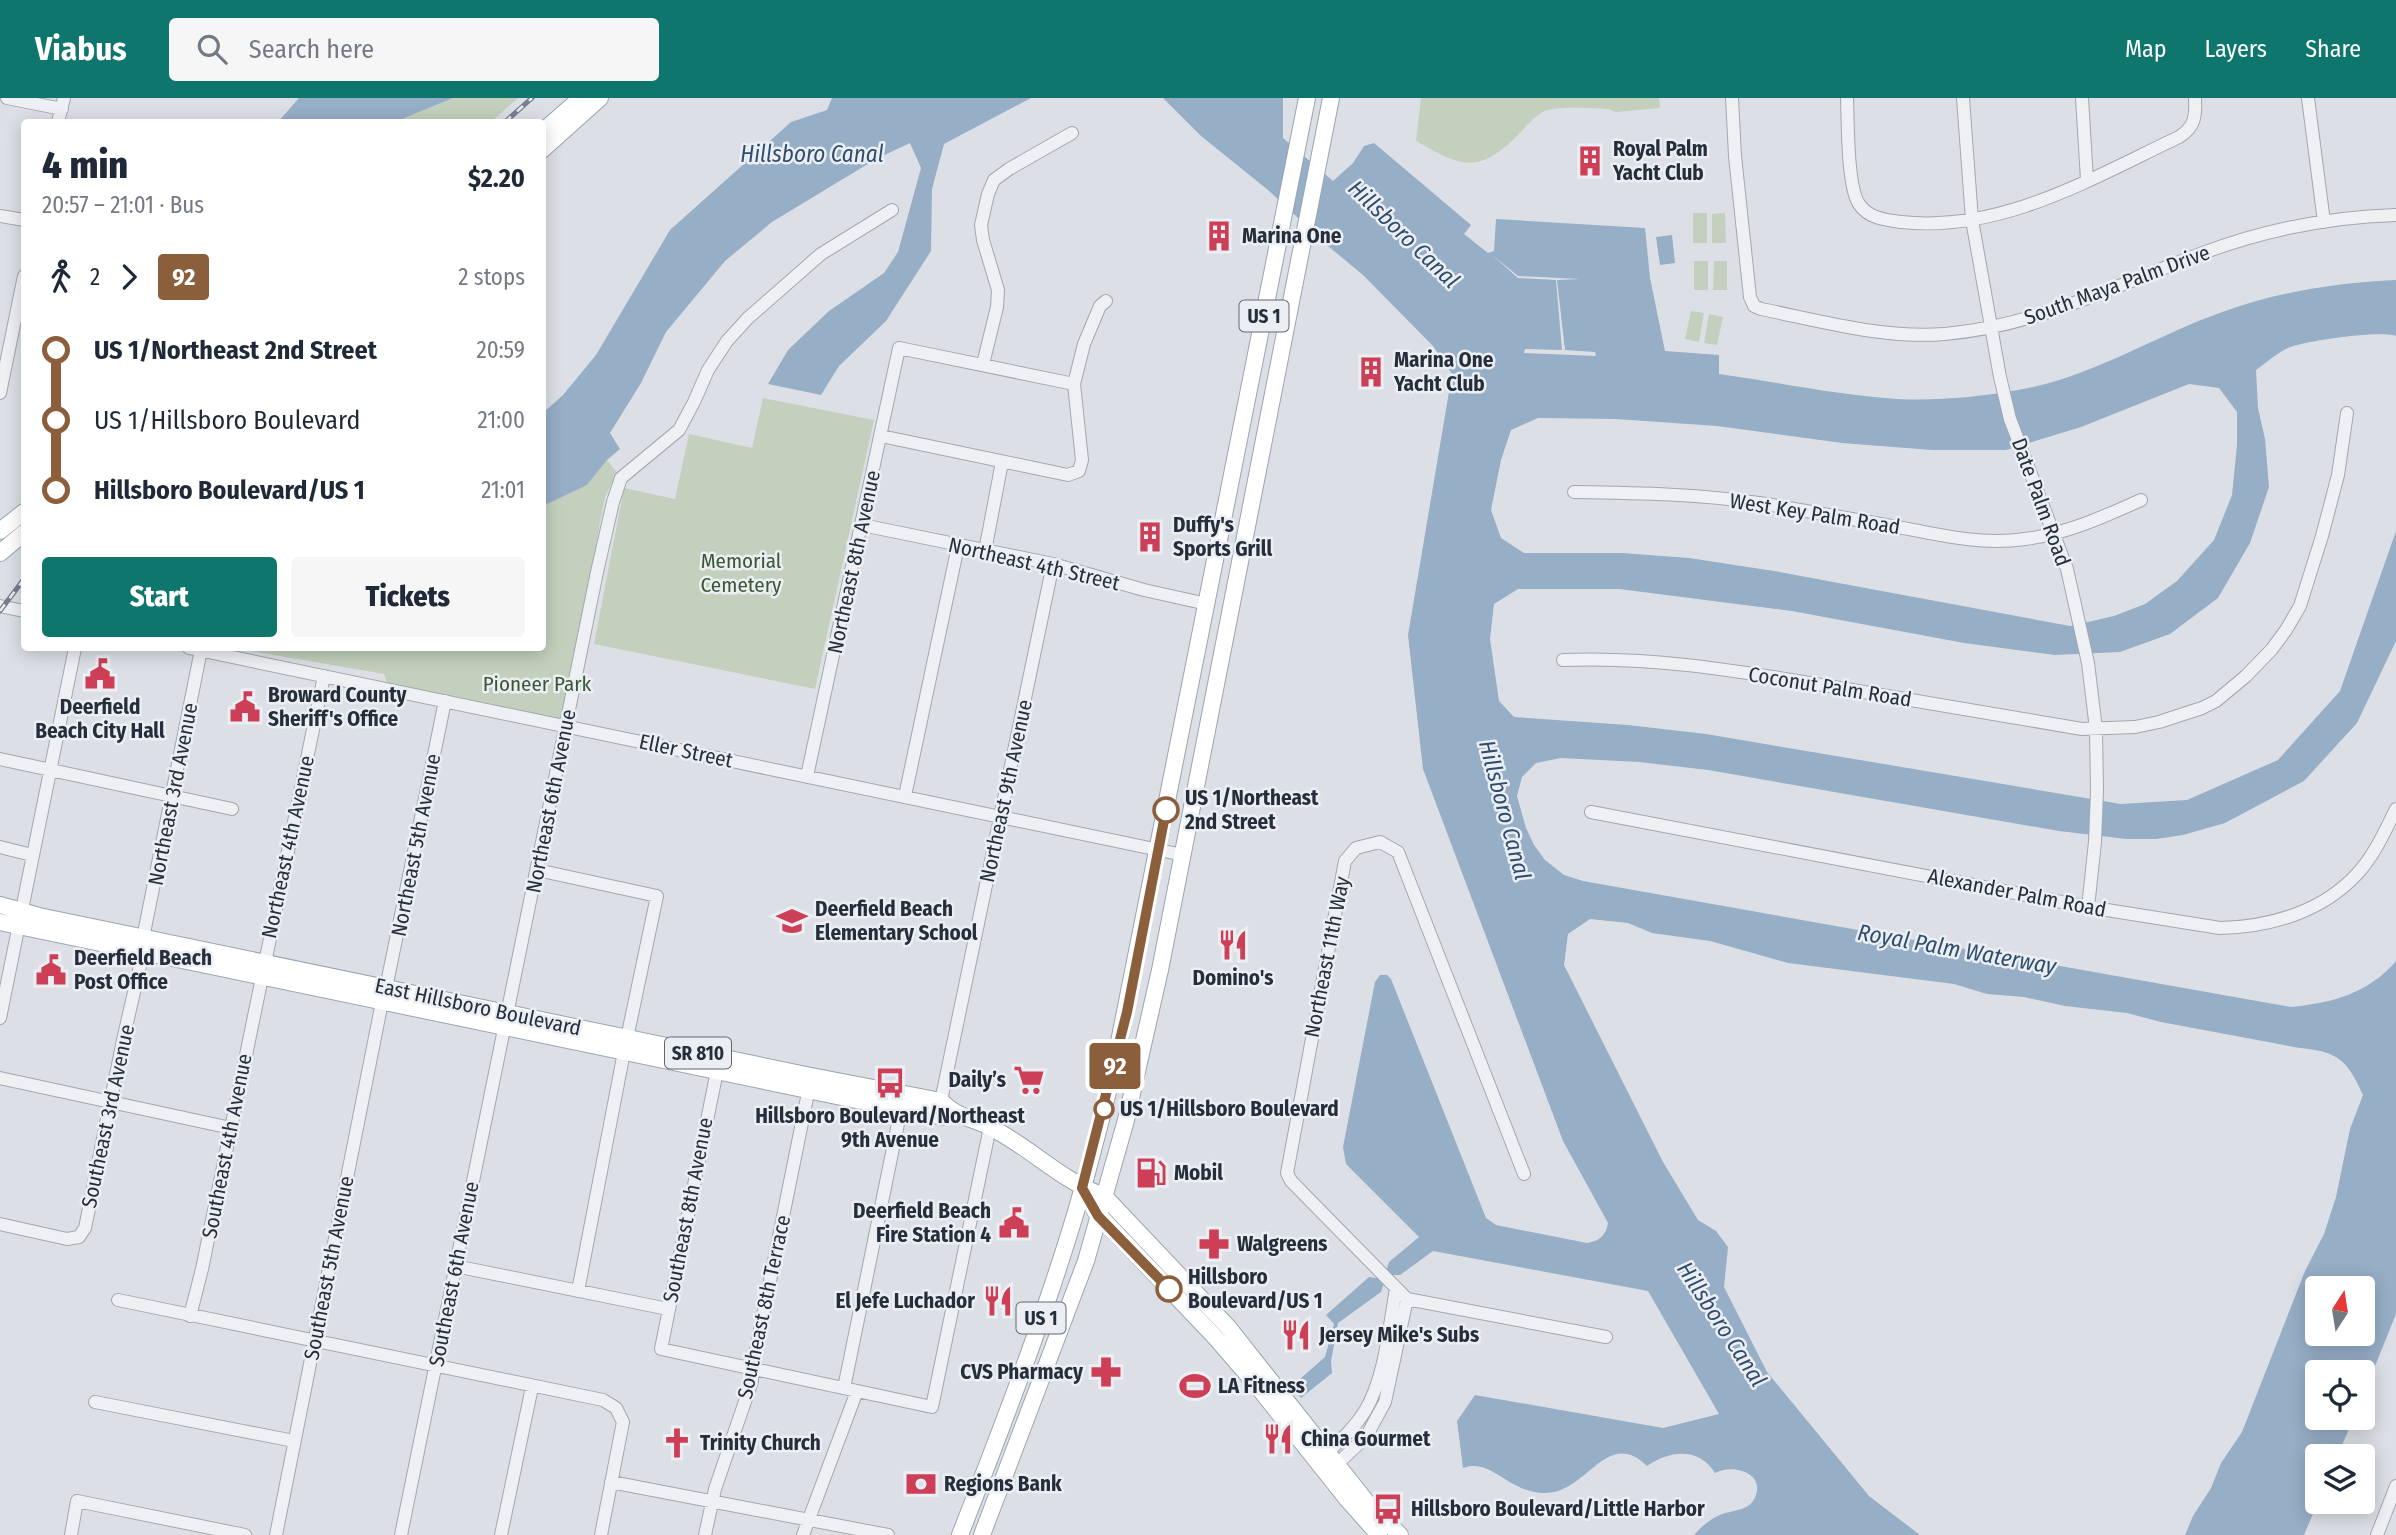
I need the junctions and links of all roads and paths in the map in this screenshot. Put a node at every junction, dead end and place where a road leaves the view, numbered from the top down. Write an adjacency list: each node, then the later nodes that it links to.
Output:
1 (8, 98): 12 (street)
2 (581, 98): 13 (main road)
3 (600, 98): 15 (main road)
4 (1307, 98): 31 (main road, US 1)
5 (1331, 98): 33 (main road, US 1)
6 (1732, 98): 25 (street, South Maya Palm Drive)
7 (1847, 98): 21 (street)
8 (1963, 98): 21 (street, Date Palm Road)
9 (2082, 98): 16 (street)
10 (2195, 98): 16 (street)
11 (2308, 98): 22 (street)
12 (63, 104)
13 (546, 129)
14 (1072, 133): 26 (street)
15 (546, 146)
16 (2087, 180): 21 (street)
17 (892, 210): 59 (street, Northeast 6th Avenue)
18 (2396, 215): 22 (street, South Maya Palm Drive)
19 (0, 216): 20 (street)
20 (21, 220)
21 (1972, 220): 25 (street, Date Palm Road)
22 (2324, 222): 25 (street, South Maya Palm Drive)
23 (21, 290): 28 (street)
24 (1106, 302): 27 (street)
25 (1990, 327): 42 (street, Date Palm Road)
26 (983, 364): 27 (street); 30 (street, Northeast 8th Avenue)
27 (1074, 384): 32 (street)
28 (0, 393)
29 (2347, 413): 60 (street, Coconut Palm Road)
30 (881, 436): 32 (street); 39 (street, Northeast 8th Avenue)
31 (1237, 456): 33 (main road); 35 (main road, US 1)
32 (1002, 462): 45 (street)
33 (1255, 491): 41 (main road, US 1)
34 (1574, 492): 42 (street, West Key Palm Road)
35 (1228, 498): 41 (main road); 48 (main road, US 1)
36 (2141, 500): 42 (street, West Key Palm Road)
37 (21, 515): 40 (main road)
38 (21, 522): 40 (street)
39 (862, 525): 44 (street, Northeast 4th Street); 63 (street, Northeast 8th Avenue)
40 (0, 533)
41 (1247, 533): 57 (main road, US 1)
42 (2054, 534): 60 (street, Date Palm Road)
43 (21, 536): 46 (main road)
44 (958, 546): 45 (street, Northeast 4th Street); 65 (street)
45 (985, 551): 47 (street, Northeast 4th Street)
46 (0, 553)
47 (1053, 564): 48 (street, Northeast 4th Street); 69 (street, Northeast 9th Avenue)
48 (1207, 604): 54 (main road, US 1)
49 (0, 606): 50 (street)
50 (21, 610)
51 (74, 651): 62 (street)
52 (195, 651): 64 (street, Northeast 3rd Avenue)
53 (205, 651): 56 (street, Eller Street)
54 (1198, 651): 57 (main road); 71 (main road, US 1)
55 (1563, 660): 60 (street, Coconut Palm Road)
56 (324, 676): 58 (street, Eller Street); 80 (street, Northeast 4th Avenue)
57 (1216, 684): 73 (main road, US 1)
58 (445, 701): 59 (street, Eller Street); 81 (street, Northeast 5th Avenue)
59 (566, 726): 63 (street, Eller Street); 74 (street, Northeast 6th Avenue)
60 (2096, 729): 76 (street, Date Palm Road)
61 (0, 758): 62 (street)
62 (50, 769): 64 (street); 72 (street)
63 (807, 776): 65 (street, Eller Street)
64 (172, 796): 66 (street); 79 (street, Northeast 3rd Avenue)
65 (905, 796): 69 (street, Eller Street)
66 (232, 809)
67 (2396, 809): 76 (street, Alexander Palm Road)
68 (1591, 813): 76 (street, Alexander Palm Road)
69 (1000, 816): 71 (street, Eller Street); 91 (street, Northeast 9th Avenue)
70 (0, 848): 72 (street)
71 (1159, 849): 73 (street, Eller Street); 96 (main road, US 1)
72 (33, 855): 77 (street)
73 (1182, 855): 97 (main road, US 1)
74 (537, 870): 83 (street, Northeast 6th Avenue); 84 (street)
75 (0, 905): 77 (main road, East Hillsboro Boulevard / SR 810)
76 (2088, 907)
77 (19, 918): 78 (main road, East Hillsboro Boulevard / SR 810); 79 (main road, East Hillsboro Boulevard / SR 810); 82 (street)
78 (0, 922)
79 (143, 945): 80 (main road, East Hillsboro Boulevard / SR 810); 90 (street, Southeast 3rd Avenue)
80 (263, 970): 81 (main road, East Hillsboro Boulevard / SR 810); 93 (street, Southeast 4th Avenue)
81 (384, 995): 83 (main road, East Hillsboro Boulevard / SR 810); 111 (street, Southeast 5th Avenue)
82 (0, 1017)
83 (506, 1020): 84 (main road, East Hillsboro Boulevard / SR 810); 102 (street, Southeast 6th Avenue)
84 (626, 1045): 85 (main road, East Hillsboro Boulevard / SR 810); 86 (main road, East Hillsboro Boulevard / SR 810); 104 (street)
85 (675, 1048): 86 (main road); 89 (main road, East Hillsboro Boulevard / SR 810)
86 (656, 1059): 87 (main road, East Hillsboro Boulevard / SR 810)
87 (717, 1071): 89 (main road, East Hillsboro Boulevard / SR 810); 107 (street, Southeast 8th Avenue)
88 (0, 1078): 90 (street)
89 (810, 1083): 91 (main road, East Hillsboro Boulevard / SR 810); 92 (main road, East Hillsboro Boulevard / SR 810); 114 (street, Southeast 8th Terrace)
90 (110, 1102): 93 (street); 99 (street, Southeast 3rd Avenue)
91 (947, 1106): 92 (main road, East Hillsboro Boulevard / SR 810); 94 (main road, East Hillsboro Boulevard / SR 810)
92 (901, 1109): 116 (street)
93 (231, 1128): 108 (street, Southeast 4th Avenue)
94 (990, 1128): 96 (main road, East Hillsboro Boulevard / SR 810); 116 (street)
95 (1524, 1174): 103 (street, Northeast 11th Way)
96 (1082, 1188): 97 (main road, East Hillsboro Boulevard / SR 810); 98 (main road, East Hillsboro Boulevard / SR 810); 136 (main road, US 1)
97 (1104, 1196): 98 (main road, US 1); 109 (main road, East Hillsboro Boulevard / SR 810)
98 (1098, 1216): 100 (main road, East Hillsboro Boulevard / SR 810); 101 (main road, US 1)
99 (0, 1224)
100 (1128, 1246): 101 (main road); 109 (main road, East Hillsboro Boulevard / SR 810)
101 (1086, 1261): 137 (main road, US 1)
102 (455, 1266): 104 (street); 113 (street, Southeast 6th Avenue)
103 (1393, 1285): 105 (street, Northeast 11th Way); 112 (street)
104 (578, 1291): 107 (street)
105 (1407, 1298): 110 (street); 112 (street)
106 (118, 1300): 108 (street)
107 (668, 1309): 114 (street, Southeast 8th Avenue)
108 (190, 1316): 111 (street)
109 (1222, 1332): 121 (main road, East Hillsboro Boulevard / SR 810); 122 (main road)
110 (1606, 1337)
111 (314, 1341): 113 (street); 120 (street, Southeast 5th Avenue)
112 (1388, 1361): 118 (street); 119 (street)
113 (436, 1366): 115 (street); 130 (street, Southeast 6th Avenue)
114 (752, 1370): 116 (street); 125 (street, Southeast 8th Terrace)
115 (532, 1387): 123 (street); 131 (street)
116 (850, 1390): 126 (street)
117 (95, 1402): 120 (street)
118 (1365, 1410): 119 (street); 122 (street)
119 (1377, 1419): 122 (street)
120 (294, 1441): 129 (street, Southeast 5th Avenue)
121 (1305, 1447): 122 (main road); 138 (main road, East Hillsboro Boulevard / SR 810)
122 (1333, 1458): 139 (main road)
123 (611, 1482): 125 (street); 132 (street)
124 (2396, 1486): 140 (street)
125 (711, 1502): 126 (street); 133 (street, Southeast 8th Terrace)
126 (808, 1520): 134 (street); 135 (street)
127 (71, 1535): 128 (street)
128 (244, 1535)
129 (276, 1535)
130 (401, 1535)
131 (501, 1535)
132 (601, 1535)
133 (705, 1535)
134 (803, 1535)
135 (888, 1535)
136 (960, 1535)
137 (982, 1535)
138 (1379, 1535)
139 (1400, 1535)
140 (2377, 1535)

